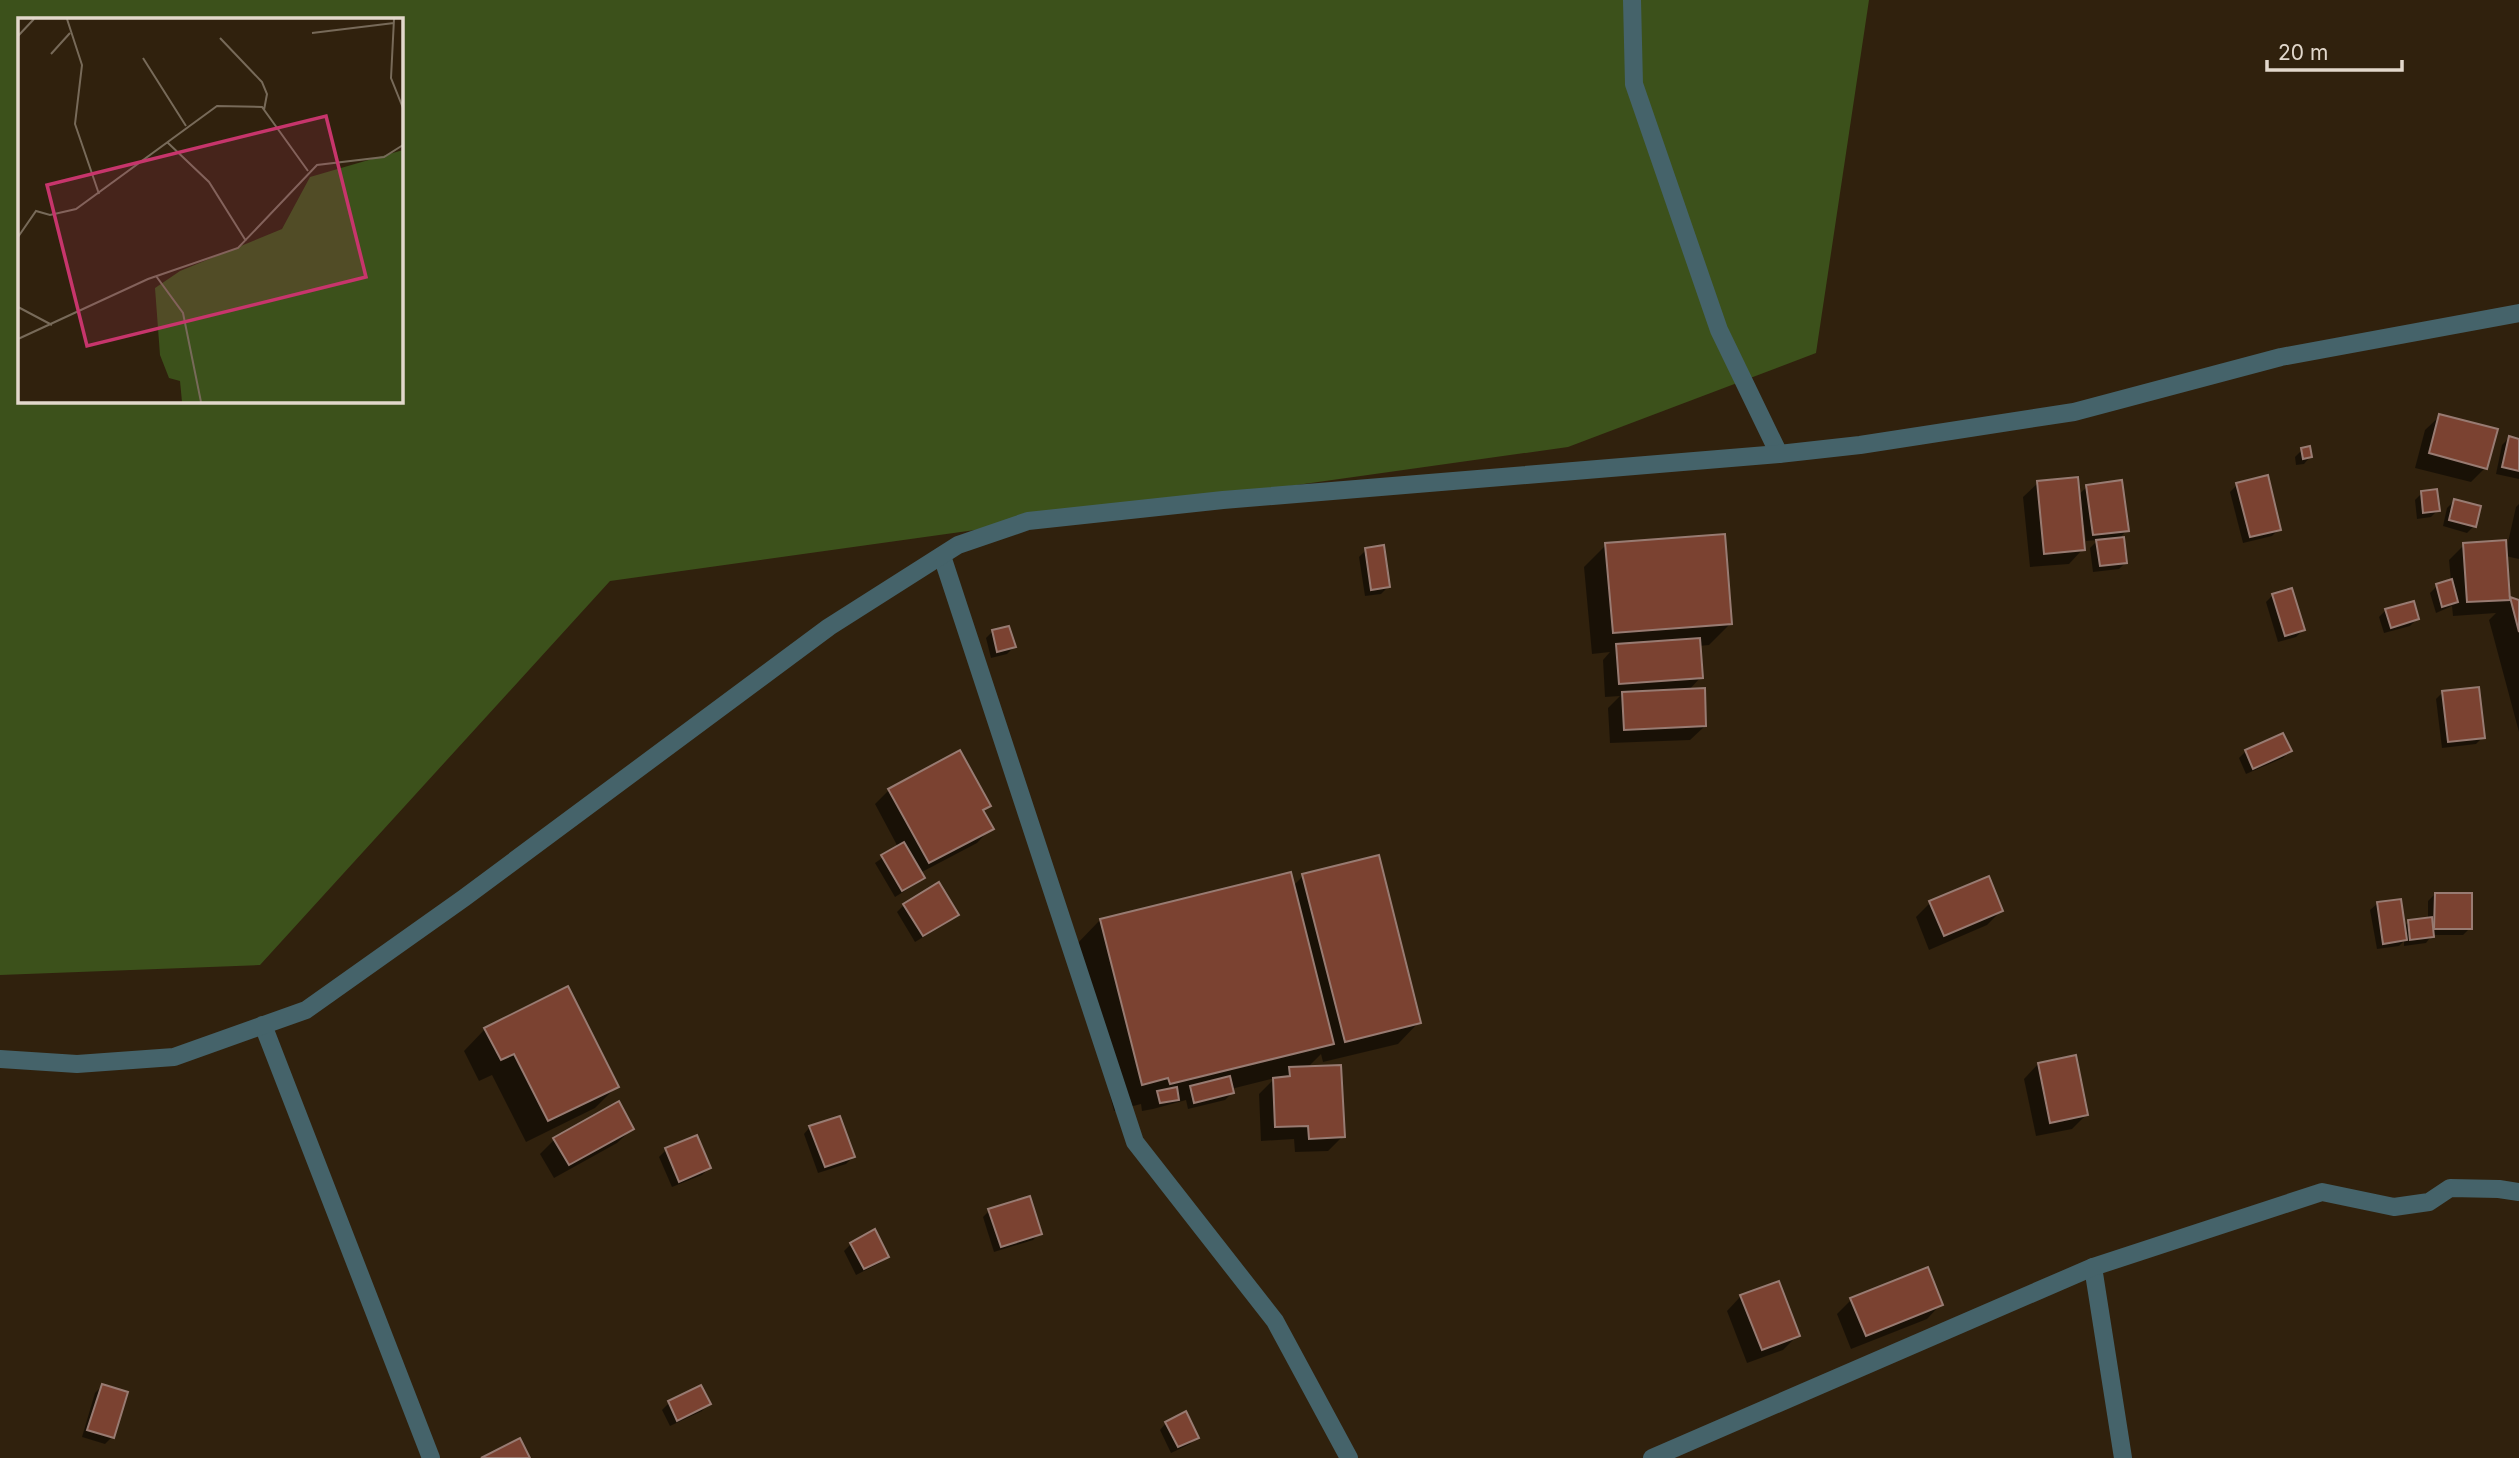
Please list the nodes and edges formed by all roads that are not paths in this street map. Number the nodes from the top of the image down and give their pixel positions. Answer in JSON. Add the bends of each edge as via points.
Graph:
{"nodes":[{"id":1,"x":1632,"y":0,"type":"edge"},
{"id":2,"x":2519,"y":313,"type":"edge"},
{"id":3,"x":1779,"y":454,"type":"junction"},
{"id":4,"x":942,"y":556,"type":"junction"},
{"id":5,"x":263,"y":1025,"type":"junction"},
{"id":6,"x":0,"y":1059,"type":"edge"},
{"id":7,"x":2519,"y":1192,"type":"edge"},
{"id":8,"x":2093,"y":1267,"type":"junction"},
{"id":9,"x":431,"y":1458,"type":"edge"},
{"id":10,"x":1349,"y":1458,"type":"edge"},
{"id":11,"x":1652,"y":1458,"type":"edge"},
{"id":12,"x":2123,"y":1458,"type":"edge"}],
"edges":[{"from":1,"to":3,"type":"street","via":[[1634,85],[1718,330]]},
{"from":2,"to":3,"type":"street","via":[[2281,357],[2074,412]]},
{"from":3,"to":4,"type":"street","via":[[1236,498],[1028,521],[958,545]]},
{"from":4,"to":5,"type":"street","via":[[829,627],[306,1010]]},
{"from":4,"to":10,"type":"street","via":[[1135,1142],[1275,1321]]},
{"from":5,"to":6,"type":"street","via":[[174,1057],[77,1064]]},
{"from":5,"to":9,"type":"street"},
{"from":7,"to":8,"type":"street","via":[[2450,1188],[2429,1202],[2394,1207],[2322,1192]]},
{"from":8,"to":11,"type":"street"},
{"from":8,"to":12,"type":"street"}]}
